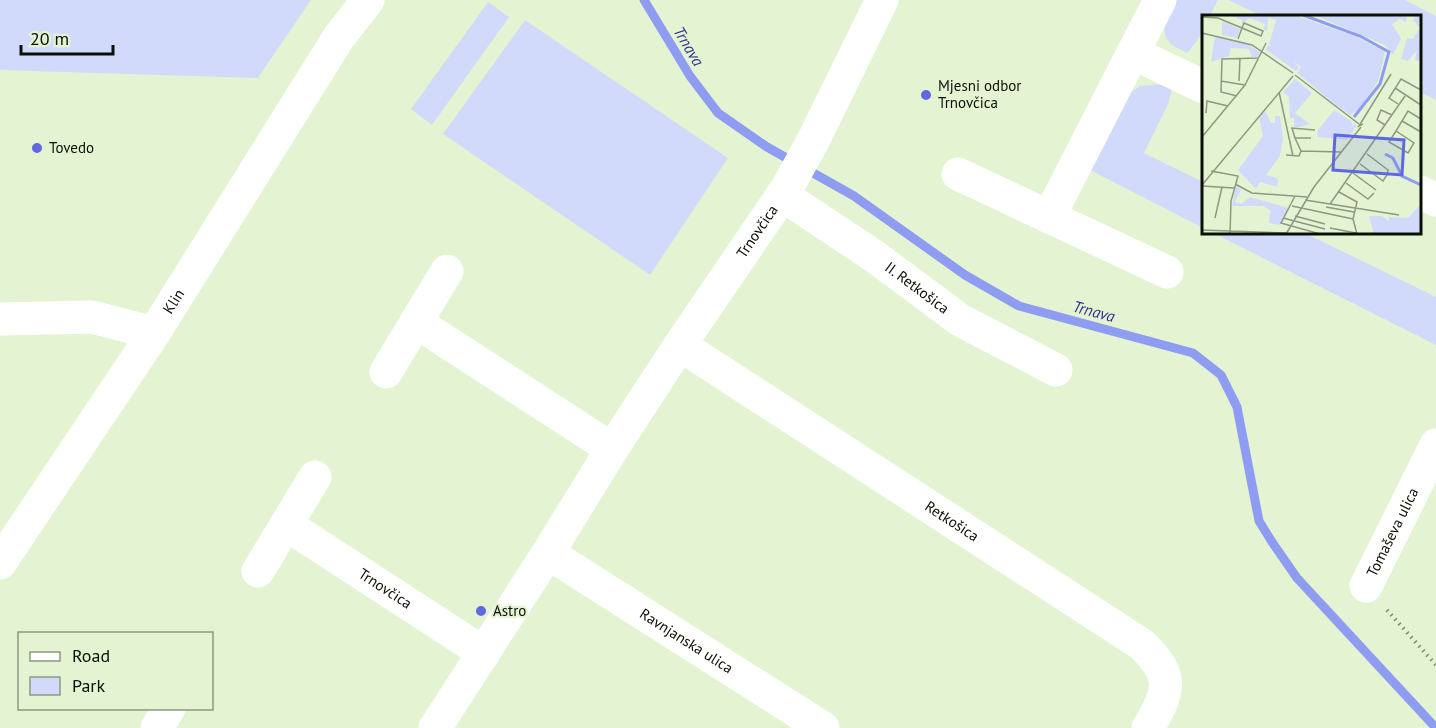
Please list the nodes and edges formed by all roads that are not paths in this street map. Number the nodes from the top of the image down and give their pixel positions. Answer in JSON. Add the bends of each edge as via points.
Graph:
{"nodes":[{"id":1,"x":357,"y":0,"type":"edge"},
{"id":2,"x":368,"y":0,"type":"edge"},
{"id":3,"x":882,"y":0,"type":"edge"},
{"id":4,"x":1160,"y":0,"type":"edge"},
{"id":5,"x":339,"y":37,"type":"junction"},
{"id":6,"x":1133,"y":53,"type":"junction"},
{"id":7,"x":1202,"y":87,"type":"edge"},
{"id":8,"x":958,"y":174,"type":"dead end"},
{"id":9,"x":784,"y":192,"type":"junction"},
{"id":10,"x":1421,"y":193,"type":"edge"},
{"id":11,"x":1436,"y":200,"type":"edge"},
{"id":12,"x":1049,"y":217,"type":"junction"},
{"id":13,"x":447,"y":271,"type":"dead end"},
{"id":14,"x":1167,"y":272,"type":"dead end"},
{"id":15,"x":0,"y":319,"type":"edge"},
{"id":16,"x":416,"y":322,"type":"junction"},
{"id":17,"x":154,"y":333,"type":"junction"},
{"id":18,"x":680,"y":345,"type":"junction"},
{"id":19,"x":1056,"y":370,"type":"dead end"},
{"id":20,"x":386,"y":372,"type":"dead end"},
{"id":21,"x":1436,"y":445,"type":"edge"},
{"id":22,"x":612,"y":449,"type":"junction"},
{"id":23,"x":315,"y":477,"type":"dead end"},
{"id":24,"x":287,"y":525,"type":"junction"},
{"id":25,"x":549,"y":553,"type":"junction"},
{"id":26,"x":0,"y":563,"type":"edge"},
{"id":27,"x":258,"y":571,"type":"dead end"},
{"id":28,"x":1366,"y":586,"type":"road end"},
{"id":29,"x":484,"y":653,"type":"junction"},
{"id":30,"x":168,"y":710,"type":"edge"},
{"id":31,"x":157,"y":728,"type":"edge"},
{"id":32,"x":435,"y":728,"type":"edge"},
{"id":33,"x":823,"y":728,"type":"edge"},
{"id":34,"x":1148,"y":728,"type":"edge"}],
"edges":[{"from":1,"to":5,"type":"street","name":"Klin"},
{"from":2,"to":5,"type":"street","name":"Klin"},
{"from":3,"to":9,"type":"street","name":"Trnovčica"},
{"from":4,"to":6,"type":"street"},
{"from":5,"to":17,"type":"street","name":"Klin"},
{"from":6,"to":7,"type":"street"},
{"from":6,"to":12,"type":"street"},
{"from":8,"to":12,"type":"street"},
{"from":9,"to":18,"type":"street","name":"Trnovčica"},
{"from":9,"to":19,"type":"street","name":"II. Retkošica","via":[[960,320]]},
{"from":10,"to":11,"type":"street"},
{"from":12,"to":14,"type":"street"},
{"from":13,"to":16,"type":"street"},
{"from":15,"to":17,"type":"street","via":[[92,317]]},
{"from":16,"to":20,"type":"street"},
{"from":16,"to":22,"type":"street"},
{"from":17,"to":26,"type":"street","name":"Klin"},
{"from":18,"to":22,"type":"street","name":"Trnovčica"},
{"from":18,"to":34,"type":"street","name":"Retkošica","via":[[1141,644],[1165,673],[1164,702]]},
{"from":21,"to":28,"type":"street","name":"Tomaševa ulica"},
{"from":22,"to":25,"type":"street","name":"Trnovčica"},
{"from":23,"to":24,"type":"street"},
{"from":24,"to":27,"type":"street"},
{"from":24,"to":29,"type":"street","name":"Trnovčica"},
{"from":25,"to":29,"type":"street","name":"Trnovčica"},
{"from":25,"to":33,"type":"street","name":"Ravnjanska ulica"},
{"from":29,"to":32,"type":"street","name":"Trnovčica"},
{"from":30,"to":31,"type":"street"}]}
